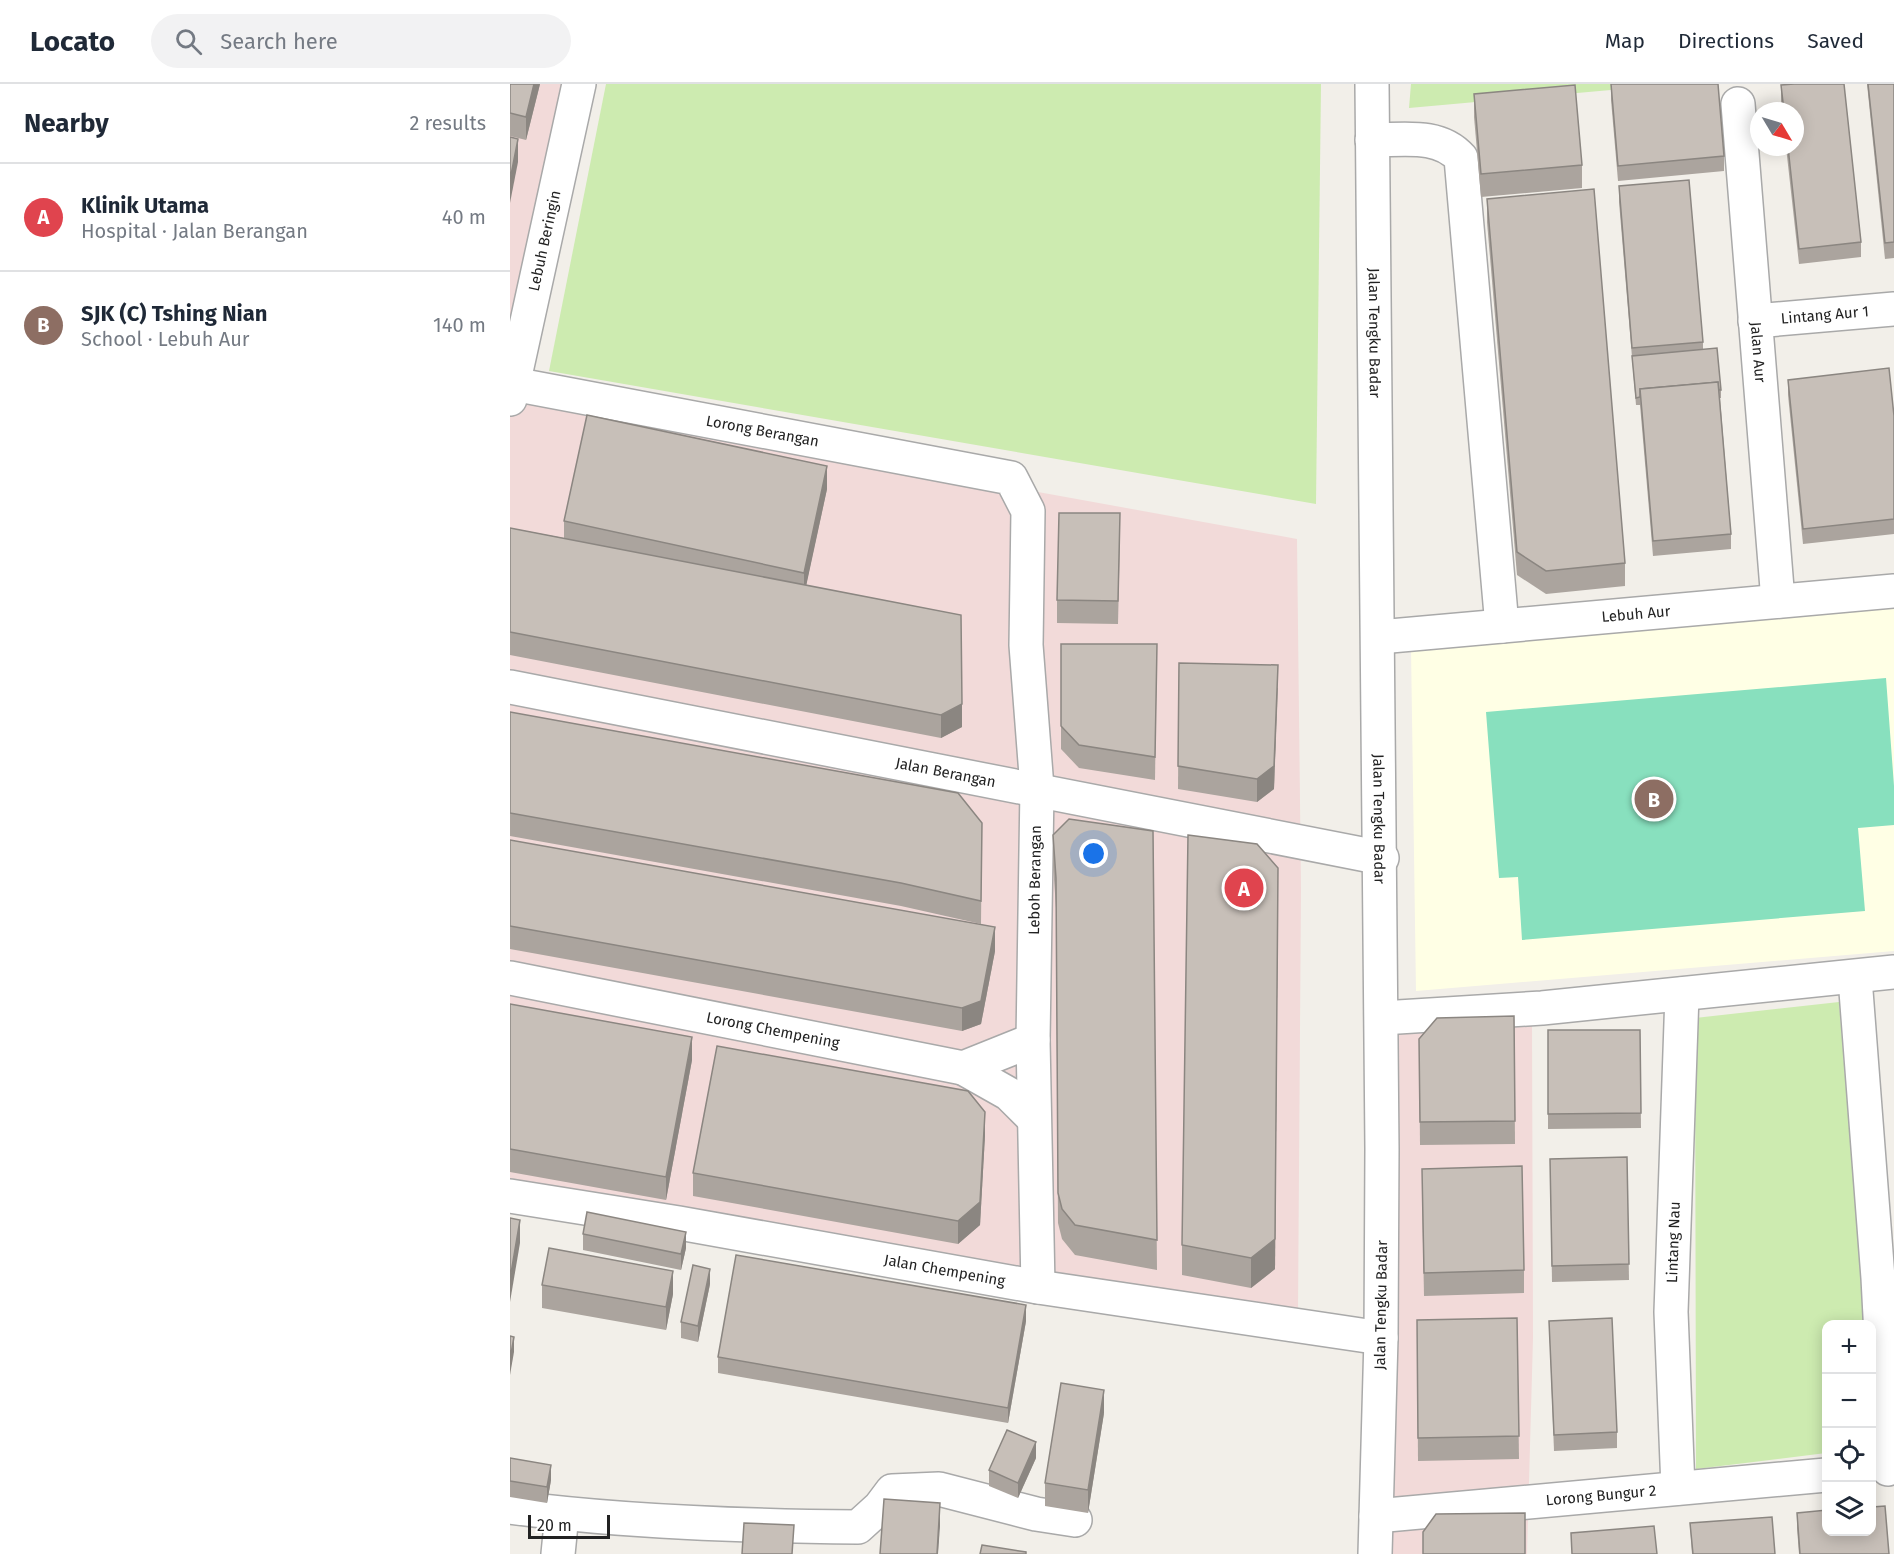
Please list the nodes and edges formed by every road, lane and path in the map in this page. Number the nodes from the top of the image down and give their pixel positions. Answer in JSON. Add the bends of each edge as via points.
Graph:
{"nodes":[{"id":1,"x":579,"y":84,"type":"edge"},
{"id":2,"x":1372,"y":84,"type":"edge"},
{"id":3,"x":1738,"y":104,"type":"dead end"},
{"id":4,"x":1372,"y":140,"type":"junction"},
{"id":5,"x":1894,"y":309,"type":"edge"},
{"id":6,"x":1755,"y":321,"type":"junction"},
{"id":7,"x":511,"y":392,"type":"edge"},
{"id":8,"x":1011,"y":478,"type":"joint"},
{"id":9,"x":1894,"y":591,"type":"edge"},
{"id":10,"x":1778,"y":601,"type":"junction"},
{"id":11,"x":1502,"y":626,"type":"junction"},
{"id":12,"x":1379,"y":637,"type":"junction"},
{"id":13,"x":510,"y":687,"type":"edge"},
{"id":14,"x":1037,"y":788,"type":"junction"},
{"id":15,"x":1382,"y":858,"type":"junction"},
{"id":16,"x":1894,"y":972,"type":"edge"},
{"id":17,"x":510,"y":978,"type":"edge"},
{"id":18,"x":1855,"y":978,"type":"junction"},
{"id":19,"x":1682,"y":994,"type":"junction"},
{"id":20,"x":1382,"y":1018,"type":"junction"},
{"id":21,"x":1033,"y":1040,"type":"junction"},
{"id":22,"x":963,"y":1068,"type":"junction"},
{"id":23,"x":1033,"y":1118,"type":"junction"},
{"id":24,"x":510,"y":1196,"type":"edge"},
{"id":25,"x":1038,"y":1287,"type":"junction"},
{"id":26,"x":1382,"y":1338,"type":"junction"},
{"id":27,"x":1885,"y":1470,"type":"edge"},
{"id":28,"x":1822,"y":1475,"type":"edge"},
{"id":29,"x":1678,"y":1488,"type":"junction"},
{"id":30,"x":510,"y":1507,"type":"edge"},
{"id":31,"x":562,"y":1514,"type":"junction"},
{"id":32,"x":1376,"y":1516,"type":"junction"},
{"id":33,"x":1075,"y":1520,"type":"dead end"},
{"id":34,"x":558,"y":1554,"type":"edge"},
{"id":35,"x":1375,"y":1554,"type":"edge"}],
"edges":[{"from":1,"to":7,"type":"street","name":"Lebuh Beringin"},
{"from":2,"to":4,"type":"street","name":"Jalan Tengku Badar"},
{"from":3,"to":6,"type":"street","name":"Jalan Aur"},
{"from":4,"to":11,"type":"street","via":[[1434,141],[1450,145],[1461,158]]},
{"from":4,"to":12,"type":"street","name":"Jalan Tengku Badar"},
{"from":5,"to":6,"type":"street","name":"Lintang Aur 1"},
{"from":6,"to":10,"type":"street","name":"Jalan Aur"},
{"from":7,"to":8,"type":"street","name":"Lorong Berangan"},
{"from":8,"to":14,"type":"street","name":"Leboh Berangan","via":[[1028,511],[1026,645]]},
{"from":9,"to":10,"type":"street","name":"Lebuh Aur"},
{"from":10,"to":11,"type":"street","name":"Lebuh Aur"},
{"from":11,"to":12,"type":"street","name":"Lebuh Aur"},
{"from":12,"to":15,"type":"street","name":"Jalan Tengku Badar"},
{"from":13,"to":14,"type":"street","name":"Jalan Berangan"},
{"from":14,"to":15,"type":"street","name":"Jalan Berangan"},
{"from":14,"to":21,"type":"street","name":"Leboh Berangan"},
{"from":15,"to":20,"type":"street","name":"Jalan Tengku Badar"},
{"from":16,"to":18,"type":"street"},
{"from":17,"to":22,"type":"street","name":"Lorong Chempening"},
{"from":18,"to":19,"type":"street"},
{"from":18,"to":27,"type":"street","via":[[1878,1278]]},
{"from":19,"to":20,"type":"street"},
{"from":19,"to":29,"type":"street","name":"Lintang Nau","via":[[1671,1312]]},
{"from":20,"to":26,"type":"street","name":"Jalan Tengku Badar"},
{"from":21,"to":22,"type":"street"},
{"from":21,"to":23,"type":"street","name":"Leboh Berangan"},
{"from":22,"to":23,"type":"street","via":[[1009,1094]]},
{"from":23,"to":25,"type":"street","name":"Leboh Berangan"},
{"from":24,"to":25,"type":"street","name":"Jalan Chempening"},
{"from":25,"to":26,"type":"street","name":"Jalan Chempening"},
{"from":26,"to":32,"type":"street","name":"Jalan Tengku Badar"},
{"from":28,"to":29,"type":"street","name":"Lorong Bungur 2"},
{"from":29,"to":32,"type":"street","name":"Lorong Bungur 2"},
{"from":30,"to":31,"type":"street"},
{"from":31,"to":33,"type":"street","via":[[741,1525],[858,1527],[892,1491],[939,1489]]},
{"from":31,"to":34,"type":"street"},
{"from":32,"to":35,"type":"street","name":"Jalan Tengku Badar"}]}
